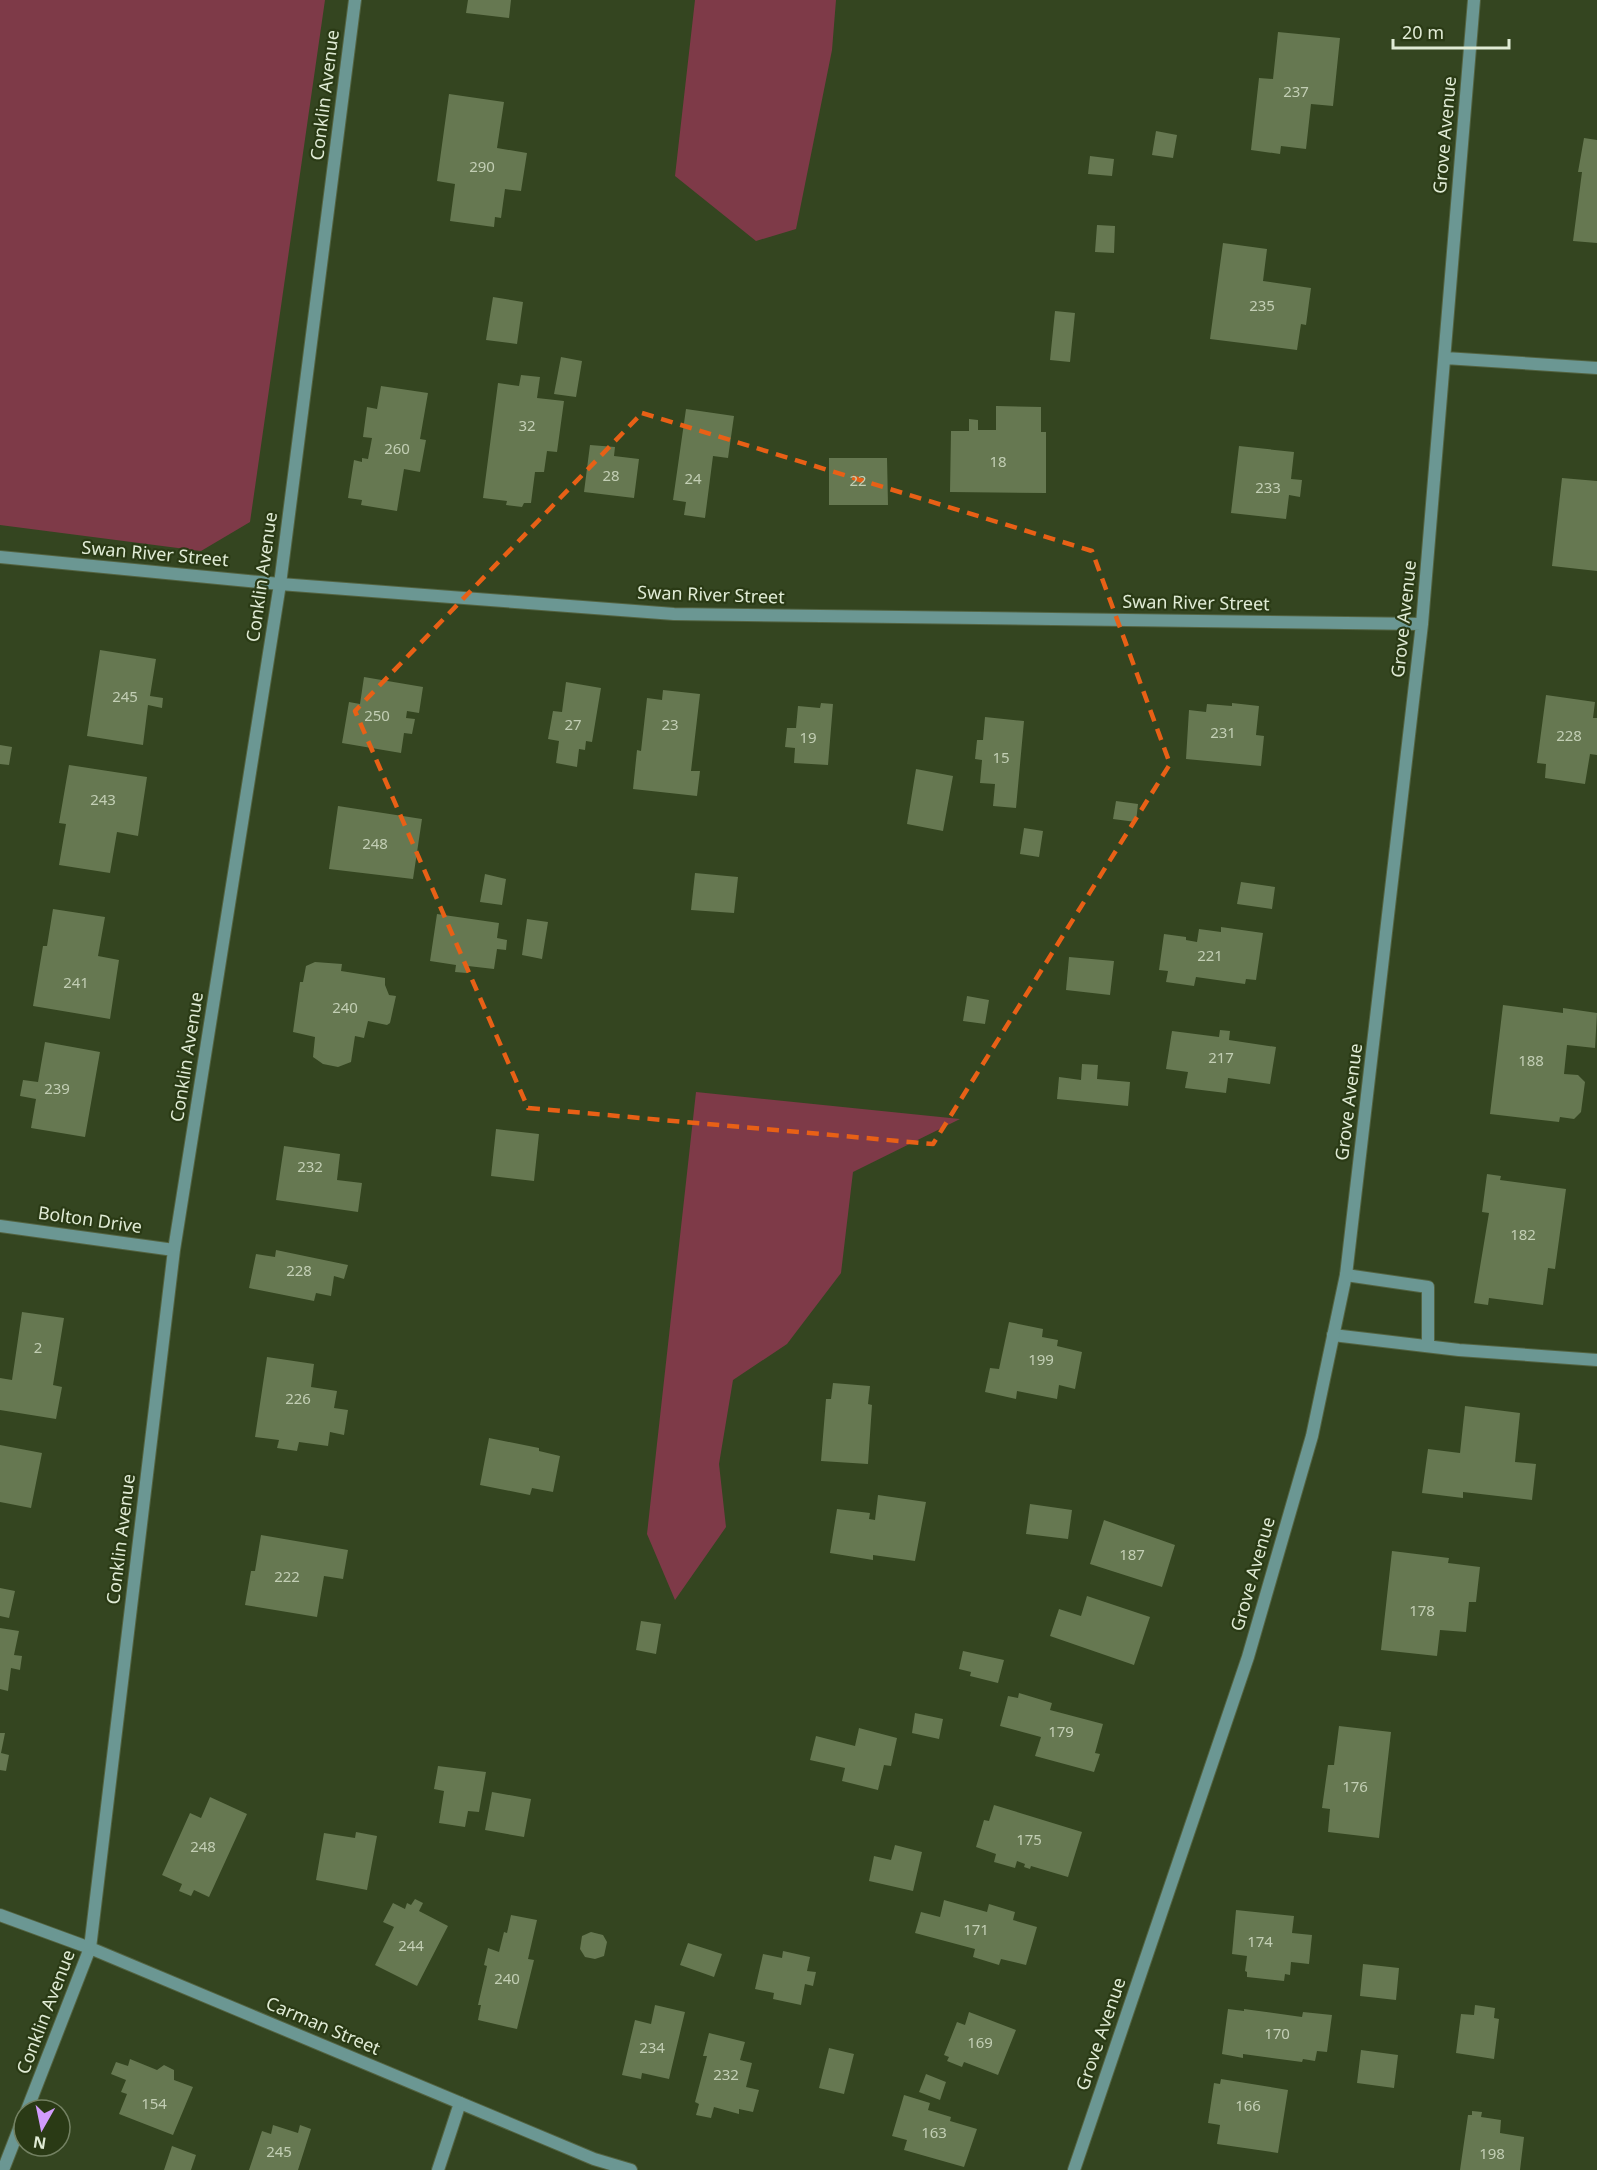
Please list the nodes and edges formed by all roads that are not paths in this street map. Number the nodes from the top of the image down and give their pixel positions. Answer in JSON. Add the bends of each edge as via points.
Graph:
{"nodes":[{"id":1,"x":355,"y":0,"type":"edge"},
{"id":2,"x":1474,"y":0,"type":"edge"},
{"id":3,"x":1445,"y":358,"type":"junction"},
{"id":4,"x":1597,"y":368,"type":"edge"},
{"id":5,"x":0,"y":557,"type":"edge"},
{"id":6,"x":280,"y":584,"type":"junction"},
{"id":7,"x":1422,"y":624,"type":"junction"},
{"id":8,"x":0,"y":1226,"type":"edge"},
{"id":9,"x":174,"y":1250,"type":"junction"},
{"id":10,"x":1346,"y":1275,"type":"junction"},
{"id":11,"x":1333,"y":1335,"type":"junction"},
{"id":12,"x":1428,"y":1346,"type":"junction"},
{"id":13,"x":1597,"y":1360,"type":"edge"},
{"id":14,"x":0,"y":1915,"type":"edge"},
{"id":15,"x":90,"y":1948,"type":"junction"},
{"id":16,"x":32,"y":2098,"type":"edge"},
{"id":17,"x":460,"y":2103,"type":"junction"},
{"id":18,"x":12,"y":2147,"type":"edge"},
{"id":19,"x":3,"y":2170,"type":"edge"},
{"id":20,"x":438,"y":2170,"type":"edge"},
{"id":21,"x":631,"y":2170,"type":"edge"},
{"id":22,"x":1074,"y":2170,"type":"edge"}],
"edges":[{"from":1,"to":6,"type":"street","name":"Conklin Avenue"},
{"from":2,"to":3,"type":"street","name":"Grove Avenue"},
{"from":3,"to":4,"type":"street"},
{"from":3,"to":7,"type":"street","name":"Grove Avenue"},
{"from":5,"to":6,"type":"street","name":"Swan River Street"},
{"from":6,"to":7,"type":"street","name":"Swan River Street","via":[[674,614]]},
{"from":6,"to":9,"type":"street","name":"Conklin Avenue"},
{"from":7,"to":10,"type":"street","name":"Grove Avenue"},
{"from":8,"to":9,"type":"street","name":"Bolton Drive"},
{"from":9,"to":15,"type":"street","name":"Conklin Avenue"},
{"from":10,"to":11,"type":"street","name":"Grove Avenue"},
{"from":10,"to":12,"type":"street","via":[[1428,1287]]},
{"from":11,"to":12,"type":"street"},
{"from":11,"to":22,"type":"street","name":"Grove Avenue","via":[[1312,1436],[1248,1657]]},
{"from":12,"to":13,"type":"street"},
{"from":14,"to":15,"type":"street","name":"Carman Street"},
{"from":15,"to":16,"type":"street","name":"Conklin Avenue"},
{"from":15,"to":17,"type":"street","name":"Carman Street"},
{"from":17,"to":20,"type":"street"},
{"from":17,"to":21,"type":"street","name":"Carman Street","via":[[594,2159]]},
{"from":18,"to":19,"type":"street"}]}
